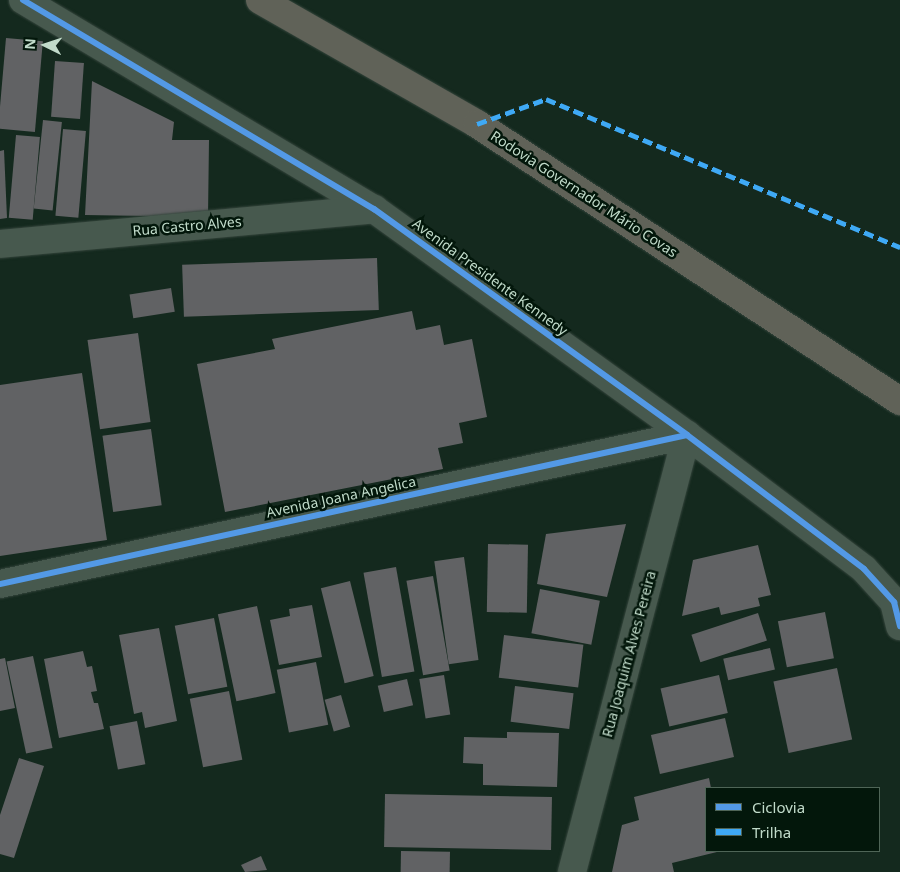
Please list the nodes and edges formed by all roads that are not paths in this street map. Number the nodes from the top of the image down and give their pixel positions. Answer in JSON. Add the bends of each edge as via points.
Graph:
{"nodes":[{"id":1,"x":23,"y":0,"type":"edge"},
{"id":2,"x":260,"y":0,"type":"edge"},
{"id":3,"x":374,"y":209,"type":"junction"},
{"id":4,"x":0,"y":244,"type":"edge"},
{"id":5,"x":900,"y":401,"type":"edge"},
{"id":6,"x":687,"y":435,"type":"junction"},
{"id":7,"x":0,"y":584,"type":"edge"},
{"id":8,"x":900,"y":626,"type":"edge"},
{"id":9,"x":572,"y":872,"type":"edge"}],
"edges":[{"from":1,"to":3,"type":"street","name":"Avenida Presidente Kennedy"},
{"from":2,"to":5,"type":"highway","name":"Rodovia Governador Mário Covas","via":[[477,124]]},
{"from":3,"to":4,"type":"street","name":"Rua Castro Alves"},
{"from":3,"to":6,"type":"street","name":"Avenida Presidente Kennedy"},
{"from":6,"to":7,"type":"street","name":"Avenida Joana Angelica"},
{"from":6,"to":8,"type":"street","name":"Avenida Presidente Kennedy","via":[[864,569],[894,602]]},
{"from":6,"to":9,"type":"street","name":"Rua Joaquim Alves Pereira"}]}
